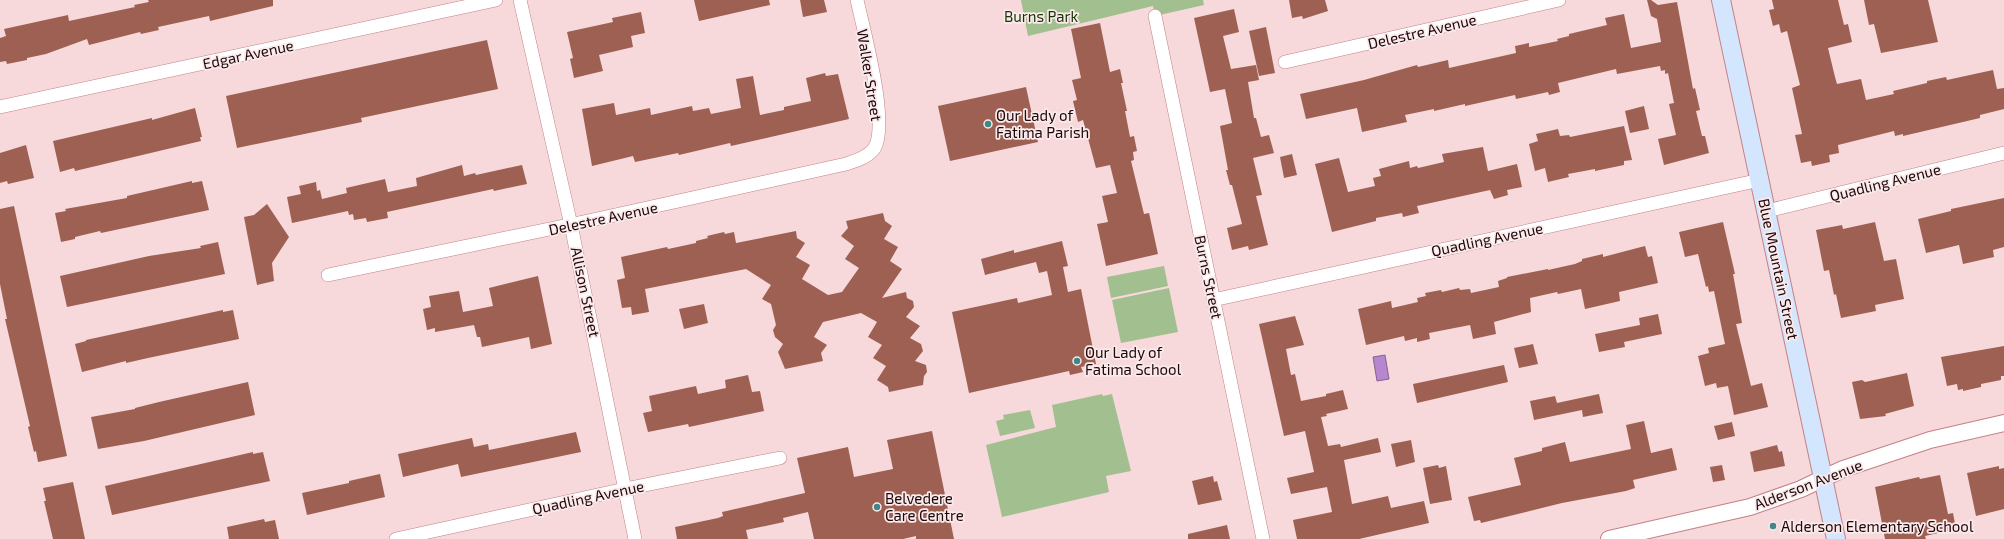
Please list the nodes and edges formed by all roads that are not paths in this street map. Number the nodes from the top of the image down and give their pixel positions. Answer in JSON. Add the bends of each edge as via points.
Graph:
{"nodes":[{"id":1,"x":496,"y":0,"type":"edge"},
{"id":2,"x":520,"y":0,"type":"edge"},
{"id":3,"x":857,"y":0,"type":"edge"},
{"id":4,"x":1559,"y":0,"type":"edge"},
{"id":5,"x":1722,"y":0,"type":"edge"},
{"id":6,"x":1156,"y":16,"type":"dead end"},
{"id":7,"x":1285,"y":62,"type":"dead end"},
{"id":8,"x":0,"y":107,"type":"edge"},
{"id":9,"x":873,"y":150,"type":"joint"},
{"id":10,"x":2004,"y":153,"type":"edge"},
{"id":11,"x":1760,"y":180,"type":"junction"},
{"id":12,"x":1767,"y":211,"type":"junction"},
{"id":13,"x":571,"y":224,"type":"junction"},
{"id":14,"x":328,"y":275,"type":"dead end"},
{"id":15,"x":1213,"y":300,"type":"junction"},
{"id":16,"x":2004,"y":422,"type":"edge"},
{"id":17,"x":780,"y":458,"type":"dead end"},
{"id":18,"x":1824,"y":480,"type":"junction"},
{"id":19,"x":625,"y":489,"type":"junction"},
{"id":20,"x":396,"y":539,"type":"edge"},
{"id":21,"x":636,"y":539,"type":"edge"},
{"id":22,"x":1263,"y":539,"type":"edge"},
{"id":23,"x":1609,"y":539,"type":"edge"},
{"id":24,"x":1836,"y":539,"type":"edge"}],
"edges":[{"from":1,"to":8,"type":"street","name":"Edgar Avenue"},
{"from":2,"to":13,"type":"street","name":"Allison Street"},
{"from":3,"to":9,"type":"street","name":"Walker Street","via":[[879,114],[879,132]]},
{"from":4,"to":7,"type":"street","name":"Delestre Avenue"},
{"from":5,"to":11,"type":"main road","name":"Blue Mountain Street"},
{"from":6,"to":15,"type":"street","name":"Burns Street"},
{"from":9,"to":13,"type":"street","name":"Delestre Avenue","via":[[861,159],[846,164]]},
{"from":10,"to":12,"type":"street","name":"Quadling Avenue"},
{"from":11,"to":12,"type":"main road","name":"Blue Mountain Street"},
{"from":11,"to":15,"type":"street","name":"Quadling Avenue"},
{"from":12,"to":18,"type":"main road","name":"Blue Mountain Street"},
{"from":13,"to":14,"type":"street","name":"Delestre Avenue"},
{"from":13,"to":19,"type":"street","name":"Allison Street"},
{"from":15,"to":22,"type":"street","name":"Burns Street"},
{"from":16,"to":18,"type":"street","name":"Alderson Avenue","via":[[1930,440],[1842,469]]},
{"from":17,"to":19,"type":"street","name":"Quadling Avenue"},
{"from":18,"to":23,"type":"street","name":"Alderson Avenue","via":[[1750,507]]},
{"from":18,"to":24,"type":"main road","name":"Blue Mountain Street"},
{"from":19,"to":20,"type":"street","name":"Quadling Avenue"},
{"from":19,"to":21,"type":"street","name":"Allison Street"}]}
